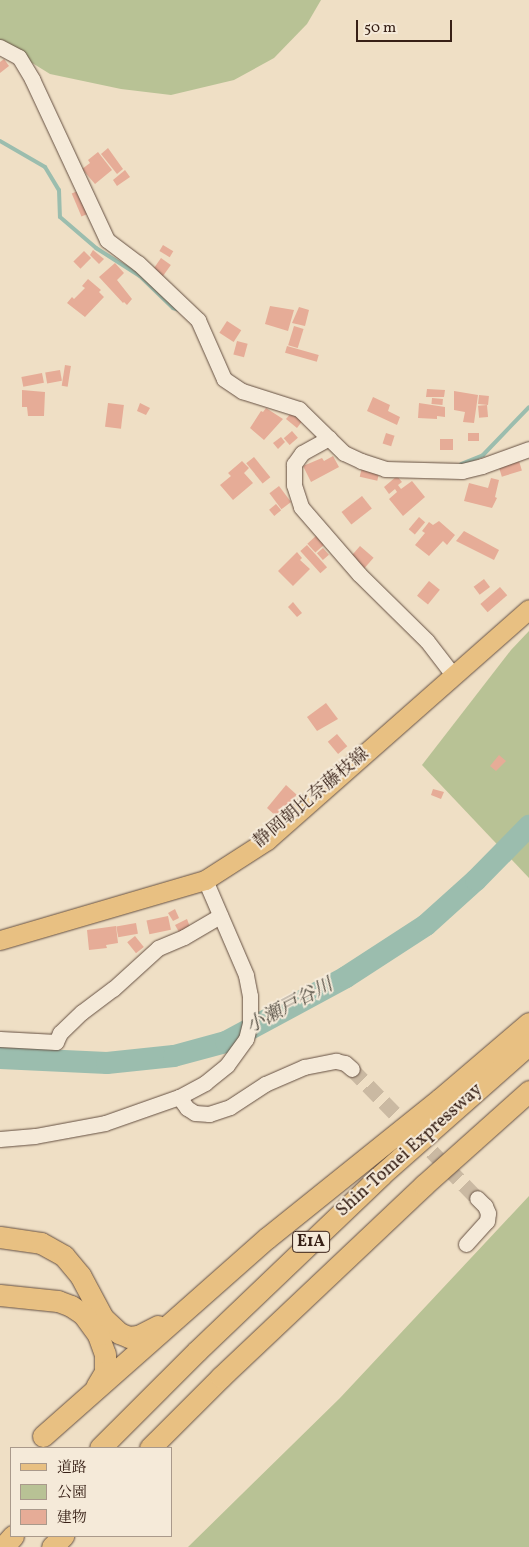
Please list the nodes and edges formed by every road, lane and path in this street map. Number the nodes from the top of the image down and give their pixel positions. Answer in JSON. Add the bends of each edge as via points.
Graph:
{"nodes":[{"id":1,"x":0,"y":47,"type":"edge"},
{"id":2,"x":329,"y":438,"type":"junction"},
{"id":3,"x":529,"y":449,"type":"edge"},
{"id":4,"x":529,"y":609,"type":"edge"},
{"id":5,"x":454,"y":676,"type":"junction"},
{"id":6,"x":204,"y":880,"type":"junction"},
{"id":7,"x":220,"y":916,"type":"junction"},
{"id":8,"x":0,"y":940,"type":"edge"},
{"id":9,"x":529,"y":1023,"type":"edge"},
{"id":10,"x":0,"y":1039,"type":"edge"},
{"id":11,"x":529,"y":1044,"type":"edge"},
{"id":12,"x":352,"y":1069,"type":"tunnel mouth"},
{"id":13,"x":529,"y":1091,"type":"edge"},
{"id":14,"x":179,"y":1097,"type":"junction"},
{"id":15,"x":0,"y":1139,"type":"edge"},
{"id":16,"x":477,"y":1198,"type":"tunnel mouth"},
{"id":17,"x":0,"y":1237,"type":"edge"},
{"id":18,"x":466,"y":1244,"type":"dead end"},
{"id":19,"x":216,"y":1282,"type":"junction"},
{"id":20,"x":0,"y":1295,"type":"edge"},
{"id":21,"x":83,"y":1402,"type":"junction"},
{"id":22,"x":43,"y":1436,"type":"dead end"},
{"id":23,"x":101,"y":1447,"type":"edge"},
{"id":24,"x":151,"y":1447,"type":"edge"},
{"id":25,"x":12,"y":1537,"type":"edge"},
{"id":26,"x":62,"y":1537,"type":"edge"},
{"id":27,"x":2,"y":1547,"type":"edge"},
{"id":28,"x":52,"y":1547,"type":"edge"}],
"edges":[{"from":1,"to":2,"type":"street","via":[[19,57],[32,79],[108,240],[138,263],[198,320],[224,378],[242,391],[299,409]]},
{"from":2,"to":3,"type":"street","via":[[344,452],[385,469],[462,471]]},
{"from":2,"to":5,"type":"street","via":[[302,452],[294,464],[294,486],[301,507],[359,574],[427,641]]},
{"from":4,"to":5,"type":"main road","name":"静岡朝比奈藤枝線"},
{"from":5,"to":6,"type":"main road","name":"静岡朝比奈藤枝線","via":[[267,840]]},
{"from":6,"to":7,"type":"street"},
{"from":6,"to":8,"type":"main road","name":"静岡朝比奈藤枝線"},
{"from":7,"to":10,"type":"street","via":[[158,948],[82,1012],[60,1033],[56,1042]]},
{"from":7,"to":14,"type":"street","via":[[246,974],[250,1023],[246,1039],[227,1064],[205,1083]]},
{"from":9,"to":19,"type":"highway"},
{"from":11,"to":23,"type":"highway","name":"Shin-Tomei Expressway","number":"E1A","via":[[381,1176]]},
{"from":12,"to":14,"type":"street","via":[[336,1061],[304,1067],[265,1084],[230,1107],[209,1114],[195,1113]]},
{"from":13,"to":24,"type":"highway","name":"Shin-Tomei Expressway","number":"E1A","via":[[424,1185]]},
{"from":14,"to":15,"type":"street","via":[[105,1123]]},
{"from":16,"to":18,"type":"street","via":[[485,1206],[487,1221]]},
{"from":17,"to":19,"type":"highway","via":[[41,1242],[64,1256],[80,1275],[103,1318],[111,1327],[129,1337],[154,1329]]},
{"from":19,"to":21,"type":"highway"},
{"from":20,"to":21,"type":"highway","via":[[58,1301],[71,1306],[92,1324],[107,1364],[102,1379]]},
{"from":21,"to":22,"type":"highway"},
{"from":25,"to":27,"type":"highway"},
{"from":26,"to":28,"type":"highway"}]}
